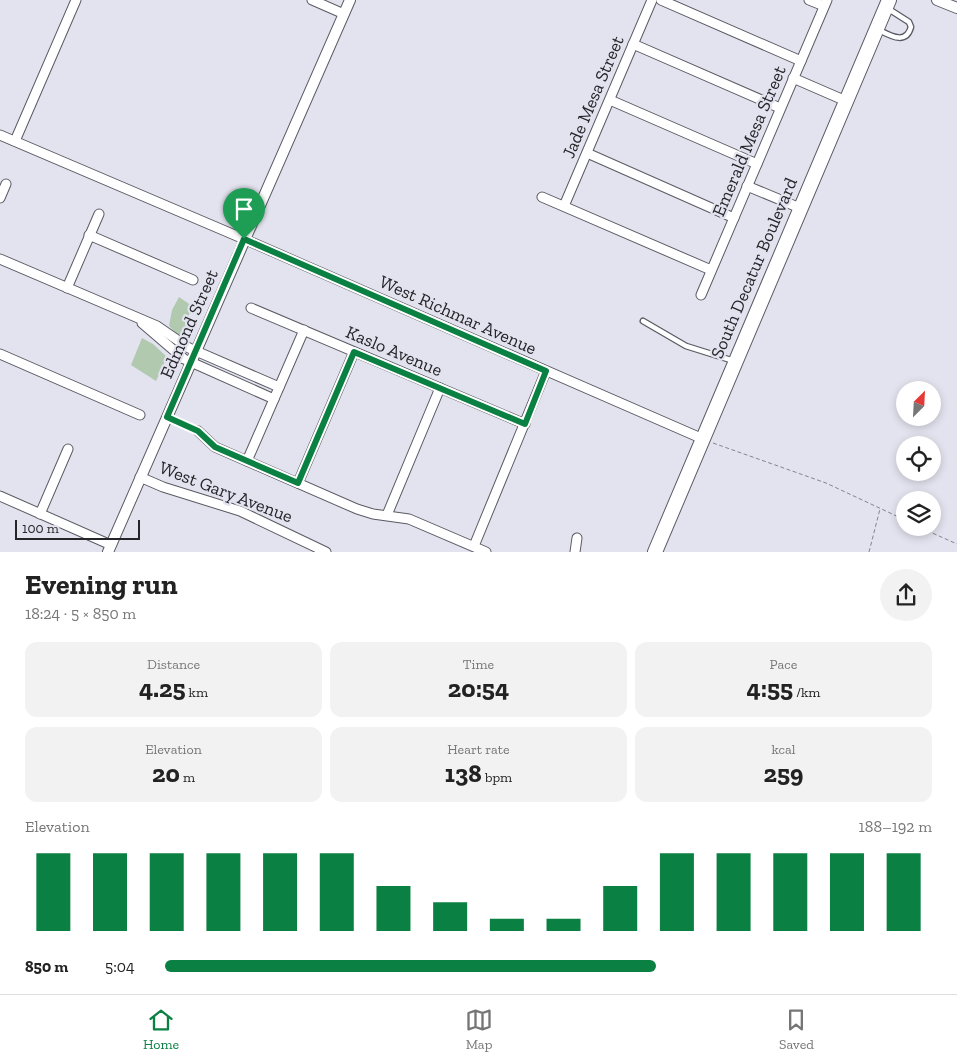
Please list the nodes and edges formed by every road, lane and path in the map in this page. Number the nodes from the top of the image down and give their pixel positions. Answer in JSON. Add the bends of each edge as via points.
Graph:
{"nodes":[{"id":1,"x":76,"y":0,"type":"edge"},
{"id":2,"x":312,"y":0,"type":"edge"},
{"id":3,"x":350,"y":0,"type":"edge"},
{"id":4,"x":652,"y":0,"type":"edge"},
{"id":5,"x":661,"y":0,"type":"edge"},
{"id":6,"x":809,"y":0,"type":"edge"},
{"id":7,"x":937,"y":0,"type":"edge"},
{"id":8,"x":825,"y":3,"type":"edge"},
{"id":9,"x":888,"y":4,"type":"edge"},
{"id":10,"x":957,"y":8,"type":"edge"},
{"id":11,"x":344,"y":14,"type":"junction"},
{"id":12,"x":877,"y":29,"type":"junction"},
{"id":13,"x":634,"y":44,"type":"junction"},
{"id":14,"x":801,"y":61,"type":"junction"},
{"id":15,"x":793,"y":78,"type":"junction"},
{"id":16,"x":610,"y":100,"type":"junction"},
{"id":17,"x":846,"y":100,"type":"junction"},
{"id":18,"x":780,"y":108,"type":"junction"},
{"id":19,"x":0,"y":135,"type":"edge"},
{"id":20,"x":14,"y":141,"type":"junction"},
{"id":21,"x":586,"y":153,"type":"junction"},
{"id":22,"x":757,"y":164,"type":"junction"},
{"id":23,"x":6,"y":184,"type":"dead end"},
{"id":24,"x":747,"y":186,"type":"junction"},
{"id":25,"x":542,"y":197,"type":"dead end"},
{"id":26,"x":0,"y":198,"type":"edge"},
{"id":27,"x":564,"y":206,"type":"junction"},
{"id":28,"x":800,"y":208,"type":"junction"},
{"id":29,"x":99,"y":214,"type":"dead end"},
{"id":30,"x":734,"y":218,"type":"junction"},
{"id":31,"x":89,"y":236,"type":"junction"},
{"id":32,"x":244,"y":239,"type":"junction"},
{"id":33,"x":0,"y":259,"type":"edge"},
{"id":34,"x":711,"y":270,"type":"junction"},
{"id":35,"x":193,"y":280,"type":"dead end"},
{"id":36,"x":67,"y":288,"type":"junction"},
{"id":37,"x":701,"y":295,"type":"dead end"},
{"id":38,"x":251,"y":308,"type":"dead end"},
{"id":39,"x":642,"y":321,"type":"dead end"},
{"id":40,"x":304,"y":330,"type":"junction"},
{"id":41,"x":160,"y":332,"type":"junction"},
{"id":42,"x":195,"y":351,"type":"junction"},
{"id":43,"x":354,"y":352,"type":"junction"},
{"id":44,"x":0,"y":354,"type":"edge"},
{"id":45,"x":190,"y":362,"type":"junction"},
{"id":46,"x":736,"y":362,"type":"junction"},
{"id":47,"x":546,"y":371,"type":"junction"},
{"id":48,"x":254,"y":377,"type":"junction"},
{"id":49,"x":250,"y":388,"type":"junction"},
{"id":50,"x":279,"y":388,"type":"junction"},
{"id":51,"x":440,"y":388,"type":"junction"},
{"id":52,"x":274,"y":399,"type":"junction"},
{"id":53,"x":140,"y":415,"type":"dead end"},
{"id":54,"x":167,"y":417,"type":"junction"},
{"id":55,"x":525,"y":424,"type":"junction"},
{"id":56,"x":198,"y":431,"type":"joint"},
{"id":57,"x":703,"y":439,"type":"junction"},
{"id":58,"x":68,"y":449,"type":"dead end"},
{"id":59,"x":247,"y":461,"type":"junction"},
{"id":60,"x":140,"y":477,"type":"junction"},
{"id":61,"x":298,"y":483,"type":"junction"},
{"id":62,"x":0,"y":496,"type":"edge"},
{"id":63,"x":880,"y":508,"type":"junction"},
{"id":64,"x":40,"y":514,"type":"junction"},
{"id":65,"x":386,"y":515,"type":"junction"},
{"id":66,"x":896,"y":516,"type":"edge"},
{"id":67,"x":939,"y":536,"type":"edge"},
{"id":68,"x":577,"y":538,"type":"dead end"},
{"id":69,"x":957,"y":544,"type":"edge"},
{"id":70,"x":474,"y":546,"type":"junction"},
{"id":71,"x":110,"y":548,"type":"edge"},
{"id":72,"x":326,"y":552,"type":"edge"},
{"id":73,"x":486,"y":552,"type":"edge"},
{"id":74,"x":575,"y":552,"type":"edge"},
{"id":75,"x":655,"y":552,"type":"edge"},
{"id":76,"x":869,"y":552,"type":"edge"}],
"edges":[{"from":1,"to":20,"type":"street"},
{"from":2,"to":11,"type":"street"},
{"from":3,"to":11,"type":"street","name":"Edmond Street"},
{"from":4,"to":13,"type":"street","name":"Jade Mesa Street"},
{"from":5,"to":14,"type":"street"},
{"from":6,"to":8,"type":"street"},
{"from":7,"to":10,"type":"street"},
{"from":8,"to":14,"type":"street","name":"Emerald Mesa Street"},
{"from":9,"to":12,"type":"main road","name":"South Decatur Boulevard"},
{"from":9,"to":12,"type":"lane","via":[[909,22],[910,32],[900,39]]},
{"from":11,"to":32,"type":"street","name":"Edmond Street"},
{"from":12,"to":17,"type":"main road","name":"South Decatur Boulevard"},
{"from":13,"to":16,"type":"street","name":"Jade Mesa Street"},
{"from":13,"to":18,"type":"street"},
{"from":14,"to":15,"type":"street","name":"Emerald Mesa Street"},
{"from":15,"to":17,"type":"street"},
{"from":15,"to":18,"type":"street","name":"Emerald Mesa Street"},
{"from":16,"to":21,"type":"street","name":"Jade Mesa Street"},
{"from":16,"to":22,"type":"street"},
{"from":17,"to":28,"type":"main road","name":"South Decatur Boulevard"},
{"from":18,"to":22,"type":"street","name":"Emerald Mesa Street"},
{"from":19,"to":20,"type":"street","name":"West Richmar Avenue"},
{"from":20,"to":32,"type":"street","name":"West Richmar Avenue"},
{"from":21,"to":27,"type":"street","name":"Jade Mesa Street"},
{"from":21,"to":30,"type":"street"},
{"from":22,"to":24,"type":"street","name":"Emerald Mesa Street"},
{"from":23,"to":26,"type":"street"},
{"from":24,"to":28,"type":"street"},
{"from":24,"to":30,"type":"street","name":"Emerald Mesa Street"},
{"from":25,"to":27,"type":"street"},
{"from":27,"to":34,"type":"street"},
{"from":28,"to":46,"type":"main road","name":"South Decatur Boulevard"},
{"from":29,"to":31,"type":"street"},
{"from":30,"to":34,"type":"street","name":"Emerald Mesa Street"},
{"from":31,"to":35,"type":"street"},
{"from":31,"to":36,"type":"street"},
{"from":32,"to":42,"type":"street","name":"Edmond Street"},
{"from":32,"to":47,"type":"street","name":"West Richmar Avenue"},
{"from":33,"to":36,"type":"street"},
{"from":34,"to":37,"type":"street","name":"Emerald Mesa Street"},
{"from":36,"to":41,"type":"street"},
{"from":38,"to":40,"type":"street","name":"Kaslo Avenue"},
{"from":39,"to":46,"type":"lane","via":[[686,346]]},
{"from":40,"to":43,"type":"street","name":"Kaslo Avenue"},
{"from":40,"to":50,"type":"street"},
{"from":41,"to":42,"type":"street"},
{"from":41,"to":45,"type":"street","via":[[180,356]]},
{"from":42,"to":45,"type":"street","name":"Edmond Street"},
{"from":42,"to":48,"type":"street"},
{"from":43,"to":51,"type":"street","name":"Kaslo Avenue"},
{"from":43,"to":61,"type":"street"},
{"from":44,"to":53,"type":"street"},
{"from":45,"to":49,"type":"street"},
{"from":45,"to":54,"type":"street","name":"Edmond Street"},
{"from":46,"to":57,"type":"main road","name":"South Decatur Boulevard"},
{"from":47,"to":55,"type":"street"},
{"from":47,"to":57,"type":"street","name":"West Richmar Avenue"},
{"from":48,"to":49,"type":"lane"},
{"from":48,"to":50,"type":"street"},
{"from":49,"to":52,"type":"street"},
{"from":50,"to":52,"type":"street"},
{"from":51,"to":55,"type":"street","name":"Kaslo Avenue"},
{"from":51,"to":65,"type":"street"},
{"from":52,"to":59,"type":"street"},
{"from":54,"to":56,"type":"lane"},
{"from":54,"to":60,"type":"street","name":"Edmond Street"},
{"from":55,"to":70,"type":"street"},
{"from":56,"to":59,"type":"street","via":[[215,447]]},
{"from":57,"to":63,"type":"path","via":[[826,483]]},
{"from":57,"to":75,"type":"main road","name":"South Decatur Boulevard"},
{"from":58,"to":64,"type":"street"},
{"from":59,"to":61,"type":"street"},
{"from":60,"to":71,"type":"street","name":"Edmond Street"},
{"from":60,"to":72,"type":"street","name":"West Gary Avenue","via":[[240,511]]},
{"from":61,"to":65,"type":"street","via":[[357,509]]},
{"from":62,"to":64,"type":"street"},
{"from":63,"to":66,"type":"path"},
{"from":63,"to":76,"type":"path"},
{"from":64,"to":71,"type":"street"},
{"from":65,"to":70,"type":"street","via":[[409,519]]},
{"from":67,"to":69,"type":"path"},
{"from":68,"to":74,"type":"street"},
{"from":70,"to":73,"type":"street"}]}
